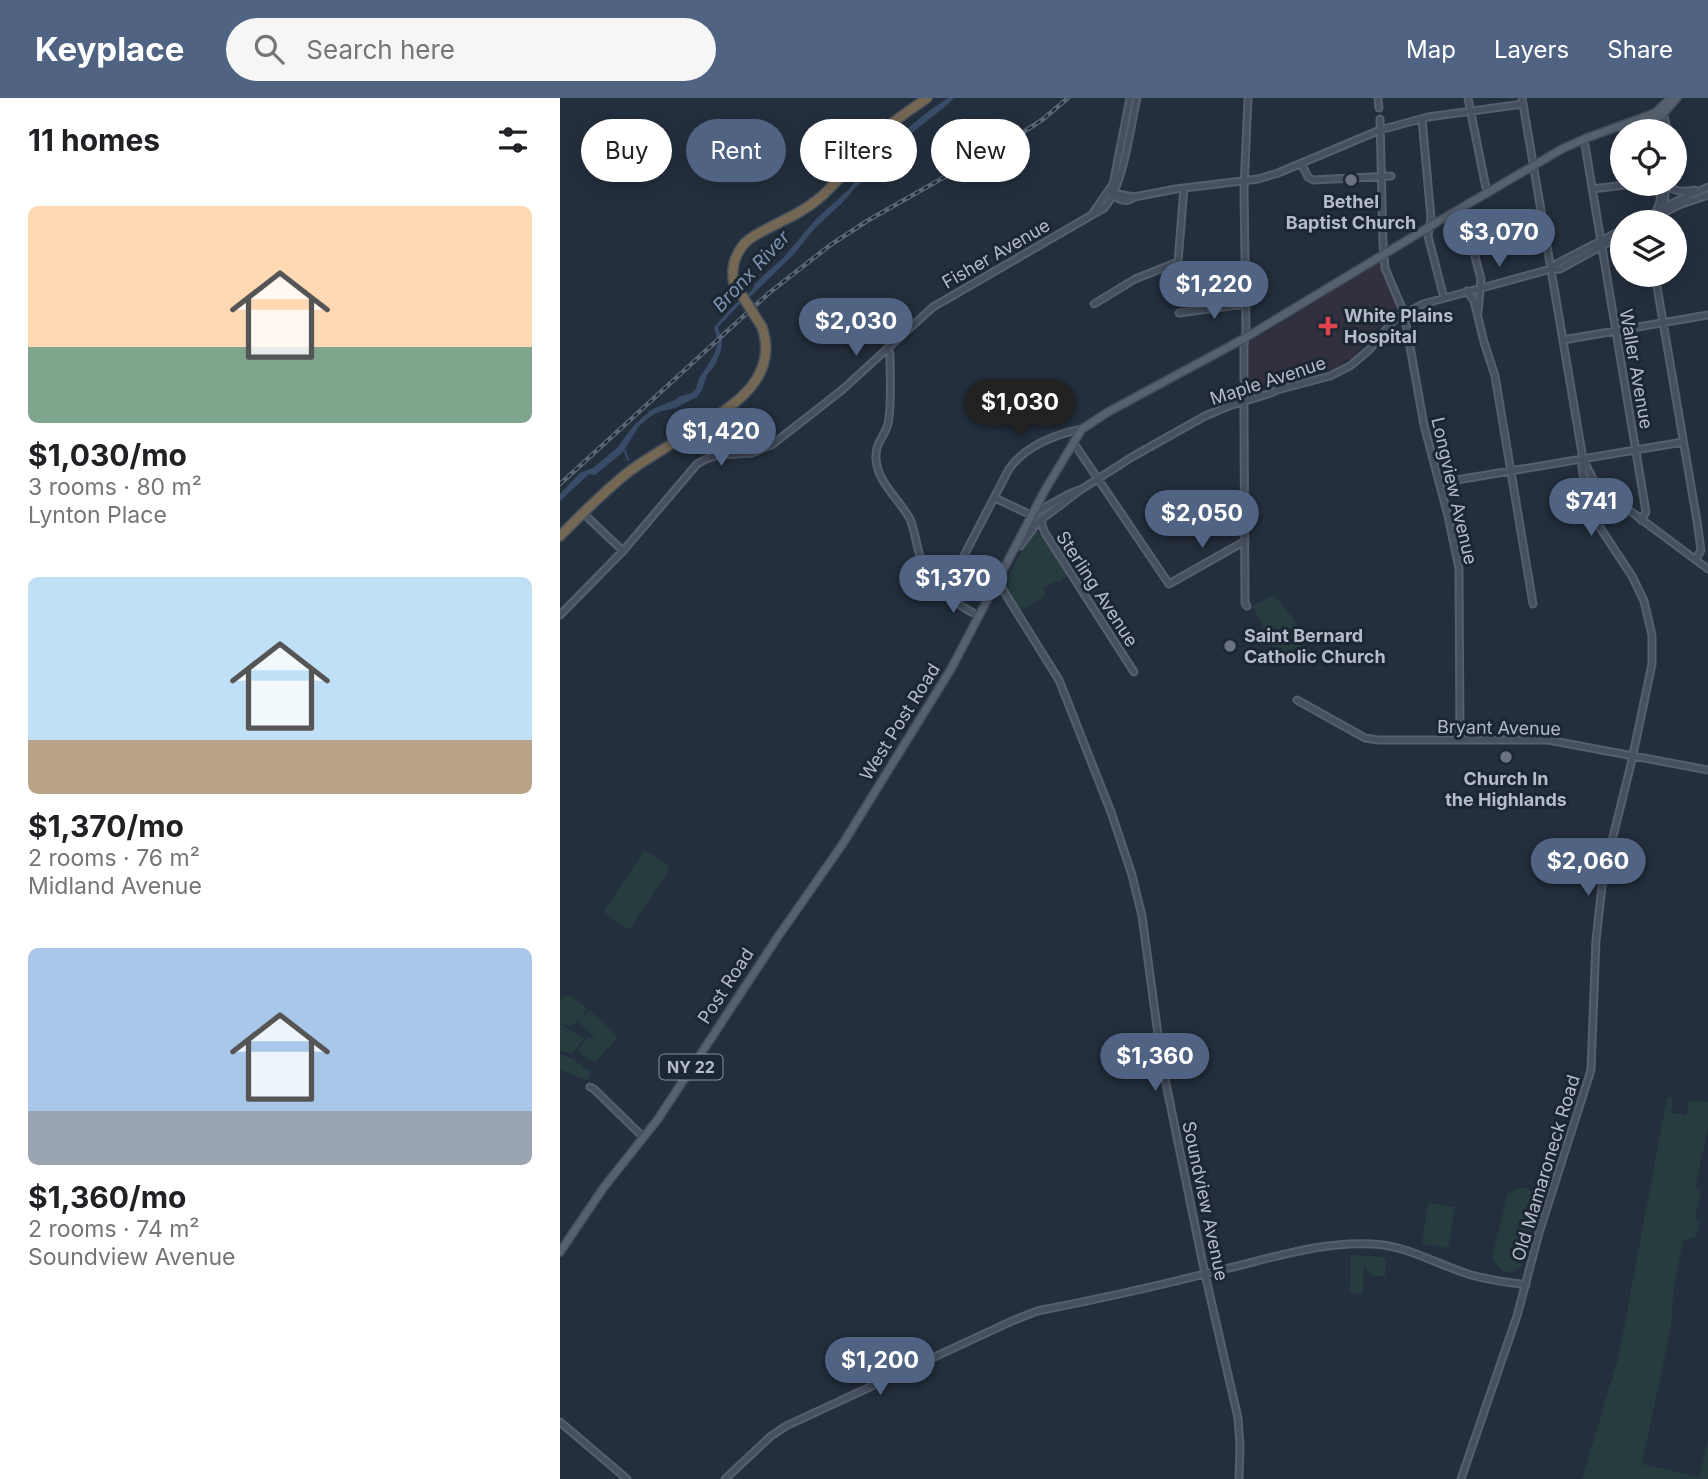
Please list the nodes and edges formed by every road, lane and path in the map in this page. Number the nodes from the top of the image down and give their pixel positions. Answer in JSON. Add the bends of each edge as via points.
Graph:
{"nodes":[{"id":1,"x":927,"y":98,"type":"edge"},
{"id":2,"x":933,"y":98,"type":"edge"},
{"id":3,"x":1130,"y":98,"type":"edge"},
{"id":4,"x":1137,"y":98,"type":"edge"},
{"id":5,"x":1248,"y":98,"type":"edge"},
{"id":6,"x":1378,"y":98,"type":"edge"},
{"id":7,"x":1468,"y":98,"type":"edge"},
{"id":8,"x":1671,"y":98,"type":"edge"},
{"id":9,"x":1677,"y":98,"type":"edge"},
{"id":10,"x":1522,"y":101,"type":"edge"},
{"id":11,"x":1379,"y":108,"type":"dead end"},
{"id":12,"x":1470,"y":112,"type":"junction"},
{"id":13,"x":1663,"y":112,"type":"junction"},
{"id":14,"x":1380,"y":119,"type":"dead end"},
{"id":15,"x":1422,"y":119,"type":"junction"},
{"id":16,"x":1662,"y":119,"type":"edge"},
{"id":17,"x":1664,"y":119,"type":"edge"},
{"id":18,"x":1380,"y":130,"type":"junction"},
{"id":19,"x":1584,"y":139,"type":"junction"},
{"id":20,"x":1301,"y":163,"type":"junction"},
{"id":21,"x":1534,"y":166,"type":"junction"},
{"id":22,"x":1391,"y":176,"type":"dead end"},
{"id":23,"x":1381,"y":177,"type":"junction"},
{"id":24,"x":1245,"y":182,"type":"junction"},
{"id":25,"x":1610,"y":187,"type":"edge"},
{"id":26,"x":1184,"y":188,"type":"junction"},
{"id":27,"x":1706,"y":188,"type":"edge"},
{"id":28,"x":1592,"y":189,"type":"junction"},
{"id":29,"x":1687,"y":191,"type":"edge"},
{"id":30,"x":1487,"y":193,"type":"junction"},
{"id":31,"x":1112,"y":194,"type":"junction"},
{"id":32,"x":1708,"y":195,"type":"edge"},
{"id":33,"x":1462,"y":208,"type":"junction"},
{"id":34,"x":1666,"y":210,"type":"edge"},
{"id":35,"x":1668,"y":210,"type":"edge"},
{"id":36,"x":1430,"y":226,"type":"junction"},
{"id":37,"x":1610,"y":239,"type":"edge"},
{"id":38,"x":1601,"y":244,"type":"junction"},
{"id":39,"x":1383,"y":254,"type":"junction"},
{"id":40,"x":1551,"y":269,"type":"junction"},
{"id":41,"x":735,"y":283,"type":"junction"},
{"id":42,"x":1657,"y":287,"type":"edge"},
{"id":43,"x":1481,"y":288,"type":"junction"},
{"id":44,"x":1467,"y":291,"type":"junction"},
{"id":45,"x":1444,"y":298,"type":"junction"},
{"id":46,"x":1474,"y":301,"type":"junction"},
{"id":47,"x":1094,"y":304,"type":"dead end"},
{"id":48,"x":1245,"y":304,"type":"junction"},
{"id":49,"x":1478,"y":312,"type":"junction"},
{"id":50,"x":1180,"y":313,"type":"dead end"},
{"id":51,"x":1404,"y":313,"type":"junction"},
{"id":52,"x":1708,"y":315,"type":"edge"},
{"id":53,"x":1664,"y":323,"type":"junction"},
{"id":54,"x":760,"y":328,"type":"junction"},
{"id":55,"x":1615,"y":331,"type":"junction"},
{"id":56,"x":1245,"y":338,"type":"junction"},
{"id":57,"x":1563,"y":340,"type":"junction"},
{"id":58,"x":887,"y":348,"type":"junction"},
{"id":59,"x":1244,"y":400,"type":"junction"},
{"id":60,"x":705,"y":423,"type":"junction"},
{"id":61,"x":1083,"y":429,"type":"junction"},
{"id":62,"x":1073,"y":442,"type":"junction"},
{"id":63,"x":1684,"y":442,"type":"junction"},
{"id":64,"x":1635,"y":450,"type":"junction"},
{"id":65,"x":716,"y":455,"type":"junction"},
{"id":66,"x":1583,"y":459,"type":"junction"},
{"id":67,"x":1510,"y":471,"type":"junction"},
{"id":68,"x":1591,"y":476,"type":"junction"},
{"id":69,"x":1098,"y":478,"type":"junction"},
{"id":70,"x":1439,"y":483,"type":"junction"},
{"id":71,"x":1082,"y":489,"type":"junction"},
{"id":72,"x":995,"y":498,"type":"junction"},
{"id":73,"x":1590,"y":498,"type":"junction"},
{"id":74,"x":582,"y":511,"type":"junction"},
{"id":75,"x":1037,"y":515,"type":"junction"},
{"id":76,"x":1641,"y":520,"type":"junction"},
{"id":77,"x":1032,"y":530,"type":"junction"},
{"id":78,"x":560,"y":531,"type":"edge"},
{"id":79,"x":1045,"y":533,"type":"junction"},
{"id":80,"x":560,"y":536,"type":"edge"},
{"id":81,"x":1245,"y":541,"type":"junction"},
{"id":82,"x":1020,"y":546,"type":"junction"},
{"id":83,"x":623,"y":551,"type":"junction"},
{"id":84,"x":1696,"y":560,"type":"junction"},
{"id":85,"x":1708,"y":569,"type":"edge"},
{"id":86,"x":998,"y":583,"type":"junction"},
{"id":87,"x":943,"y":590,"type":"junction"},
{"id":88,"x":1533,"y":604,"type":"dead end"},
{"id":89,"x":1247,"y":606,"type":"dead end"},
{"id":90,"x":560,"y":615,"type":"edge"},
{"id":91,"x":979,"y":616,"type":"junction"},
{"id":92,"x":1135,"y":672,"type":"dead end"},
{"id":93,"x":1297,"y":700,"type":"dead end"},
{"id":94,"x":1460,"y":740,"type":"junction"},
{"id":95,"x":1633,"y":755,"type":"junction"},
{"id":96,"x":1708,"y":769,"type":"edge"},
{"id":97,"x":822,"y":874,"type":"joint"},
{"id":98,"x":590,"y":1087,"type":"dead end"},
{"id":99,"x":643,"y":1138,"type":"junction"},
{"id":100,"x":560,"y":1252,"type":"edge"},
{"id":101,"x":1205,"y":1274,"type":"junction"},
{"id":102,"x":1526,"y":1285,"type":"junction"},
{"id":103,"x":560,"y":1422,"type":"edge"},
{"id":104,"x":627,"y":1479,"type":"edge"},
{"id":105,"x":725,"y":1479,"type":"edge"},
{"id":106,"x":1239,"y":1479,"type":"edge"},
{"id":107,"x":1461,"y":1479,"type":"edge"}],
"edges":[{"from":1,"to":41,"type":"highway","via":[[878,135],[820,198],[744,244],[734,263]]},
{"from":2,"to":41,"type":"highway","via":[[883,136],[820,202],[749,245],[738,262]]},
{"from":3,"to":31,"type":"street"},
{"from":4,"to":31,"type":"street"},
{"from":5,"to":24,"type":"street"},
{"from":6,"to":11,"type":"street"},
{"from":7,"to":12,"type":"street"},
{"from":8,"to":13,"type":"main road","number":"NY 22"},
{"from":9,"to":13,"type":"main road","number":"NY 22"},
{"from":10,"to":12,"type":"street"},
{"from":10,"to":21,"type":"street"},
{"from":12,"to":15,"type":"street"},
{"from":12,"to":30,"type":"street"},
{"from":13,"to":16,"type":"street"},
{"from":13,"to":17,"type":"street"},
{"from":13,"to":19,"type":"main road","number":"NY 22"},
{"from":14,"to":18,"type":"street","name":"Longview Avenue"},
{"from":15,"to":18,"type":"street"},
{"from":15,"to":36,"type":"street"},
{"from":18,"to":20,"type":"street"},
{"from":18,"to":23,"type":"street","name":"Longview Avenue"},
{"from":19,"to":21,"type":"main road","number":"NY 22"},
{"from":19,"to":28,"type":"street","name":"Waller Avenue"},
{"from":20,"to":23,"type":"street","via":[[1313,180]]},
{"from":20,"to":24,"type":"street"},
{"from":21,"to":30,"type":"main road","number":"NY 22"},
{"from":21,"to":40,"type":"street"},
{"from":22,"to":23,"type":"street"},
{"from":23,"to":39,"type":"street","name":"Longview Avenue"},
{"from":24,"to":26,"type":"street"},
{"from":24,"to":48,"type":"street"},
{"from":25,"to":28,"type":"street"},
{"from":26,"to":31,"type":"street","via":[[1122,201]]},
{"from":26,"to":47,"type":"street","via":[[1178,262],[1135,279]]},
{"from":27,"to":29,"type":"street"},
{"from":27,"to":34,"type":"street"},
{"from":28,"to":38,"type":"street","name":"Waller Avenue"},
{"from":30,"to":33,"type":"main road","number":"NY 22"},
{"from":31,"to":58,"type":"street","name":"Fisher Avenue","via":[[1093,213],[933,307]]},
{"from":32,"to":35,"type":"street"},
{"from":33,"to":36,"type":"main road","number":"NY 22"},
{"from":33,"to":43,"type":"street"},
{"from":36,"to":39,"type":"main road","number":"NY 22"},
{"from":36,"to":45,"type":"street"},
{"from":37,"to":38,"type":"street","name":"Maple Avenue"},
{"from":38,"to":40,"type":"street","name":"Maple Avenue"},
{"from":38,"to":55,"type":"street","name":"Waller Avenue"},
{"from":39,"to":51,"type":"street","name":"Longview Avenue"},
{"from":39,"to":56,"type":"main road","number":"NY 22"},
{"from":40,"to":43,"type":"street","name":"Maple Avenue"},
{"from":40,"to":57,"type":"street"},
{"from":41,"to":54,"type":"highway","bridge":true},
{"from":42,"to":53,"type":"street"},
{"from":43,"to":44,"type":"street","name":"Maple Avenue"},
{"from":43,"to":46,"type":"street"},
{"from":43,"to":49,"type":"street"},
{"from":44,"to":45,"type":"street","name":"Maple Avenue"},
{"from":44,"to":46,"type":"street"},
{"from":45,"to":51,"type":"street","name":"Maple Avenue"},
{"from":46,"to":49,"type":"street"},
{"from":48,"to":50,"type":"street"},
{"from":48,"to":56,"type":"street"},
{"from":49,"to":67,"type":"street","via":[[1495,376]]},
{"from":51,"to":59,"type":"street","name":"Maple Avenue","via":[[1345,369]]},
{"from":51,"to":70,"type":"street","name":"Longview Avenue"},
{"from":52,"to":53,"type":"street"},
{"from":53,"to":55,"type":"street"},
{"from":53,"to":63,"type":"street"},
{"from":54,"to":60,"type":"highway","via":[[766,352],[755,381],[737,402]]},
{"from":54,"to":74,"type":"highway","via":[[760,359],[741,393],[626,469]]},
{"from":55,"to":57,"type":"street"},
{"from":55,"to":64,"type":"street","name":"Waller Avenue"},
{"from":56,"to":59,"type":"street"},
{"from":56,"to":61,"type":"main road","name":"West Post Road","number":"NY 22"},
{"from":57,"to":66,"type":"street"},
{"from":58,"to":65,"type":"street","name":"Fisher Avenue","via":[[773,444],[752,453]]},
{"from":58,"to":87,"type":"street","via":[[889,416],[877,445],[877,464],[910,520],[927,569]]},
{"from":59,"to":69,"type":"street","name":"Maple Avenue","via":[[1205,416]]},
{"from":59,"to":81,"type":"street"},
{"from":60,"to":65,"type":"street"},
{"from":60,"to":74,"type":"highway","via":[[626,474]]},
{"from":61,"to":62,"type":"main road","name":"West Post Road","number":"NY 22"},
{"from":61,"to":72,"type":"street","via":[[1024,453],[1009,469]]},
{"from":62,"to":69,"type":"street"},
{"from":62,"to":75,"type":"main road","name":"West Post Road","number":"NY 22","via":[[1045,490]]},
{"from":63,"to":64,"type":"street"},
{"from":63,"to":84,"type":"street","via":[[1700,549]]},
{"from":64,"to":66,"type":"street"},
{"from":64,"to":76,"type":"street","name":"Waller Avenue","via":[[1646,512]]},
{"from":65,"to":83,"type":"street","via":[[695,466]]},
{"from":66,"to":67,"type":"street"},
{"from":66,"to":68,"type":"street"},
{"from":66,"to":73,"type":"street","name":"Old Mamaroneck Road"},
{"from":67,"to":70,"type":"street"},
{"from":67,"to":88,"type":"street"},
{"from":68,"to":73,"type":"street","name":"Old Mamaroneck Road"},
{"from":68,"to":76,"type":"street"},
{"from":69,"to":71,"type":"street","name":"Maple Avenue"},
{"from":69,"to":81,"type":"street","via":[[1169,584]]},
{"from":70,"to":94,"type":"street","name":"Longview Avenue","via":[[1460,568]]},
{"from":71,"to":75,"type":"street","name":"Maple Avenue"},
{"from":71,"to":75,"type":"street","name":"Maple Avenue"},
{"from":72,"to":75,"type":"street"},
{"from":72,"to":87,"type":"street"},
{"from":73,"to":95,"type":"street","name":"Old Mamaroneck Road","via":[[1597,523],[1638,588],[1651,628],[1652,664]]},
{"from":74,"to":78,"type":"highway"},
{"from":74,"to":80,"type":"highway"},
{"from":74,"to":83,"type":"street"},
{"from":75,"to":77,"type":"street","name":"Maple Avenue"},
{"from":75,"to":79,"type":"street","name":"Sterling Avenue"},
{"from":75,"to":82,"type":"main road","name":"West Post Road","number":"NY 22"},
{"from":75,"to":86,"type":"main road","name":"West Post Road","number":"NY 22"},
{"from":76,"to":84,"type":"street"},
{"from":77,"to":79,"type":"street"},
{"from":77,"to":82,"type":"street","name":"Maple Avenue"},
{"from":79,"to":92,"type":"street","name":"Sterling Avenue"},
{"from":81,"to":89,"type":"street"},
{"from":82,"to":86,"type":"main road","name":"West Post Road","number":"NY 22"},
{"from":83,"to":90,"type":"street"},
{"from":84,"to":85,"type":"street"},
{"from":86,"to":91,"type":"main road","name":"West Post Road","number":"NY 22"},
{"from":86,"to":101,"type":"street","name":"Soundview Avenue","via":[[1059,680],[1132,875],[1162,1064]]},
{"from":87,"to":91,"type":"street"},
{"from":91,"to":97,"type":"main road","name":"West Post Road","number":"NY 22","via":[[939,690]]},
{"from":93,"to":94,"type":"street","name":"Bryant Avenue","via":[[1365,738]]},
{"from":94,"to":95,"type":"street","name":"Bryant Avenue","via":[[1548,740]]},
{"from":95,"to":96,"type":"street","name":"Bryant Avenue"},
{"from":95,"to":102,"type":"street","name":"Old Mamaroneck Road","via":[[1603,877],[1591,1070]]},
{"from":97,"to":99,"type":"main road","name":"Post Road","number":"NY 22"},
{"from":98,"to":99,"type":"street"},
{"from":99,"to":100,"type":"main road","name":"Post Road","number":"NY 22"},
{"from":101,"to":102,"type":"street","via":[[1331,1245],[1370,1243],[1402,1248],[1472,1276]]},
{"from":101,"to":105,"type":"street","via":[[1037,1311],[1012,1321],[786,1426]]},
{"from":101,"to":106,"type":"street","name":"Soundview Avenue","via":[[1238,1418]]},
{"from":102,"to":107,"type":"street","name":"Old Mamaroneck Road"},
{"from":103,"to":104,"type":"street"}]}
